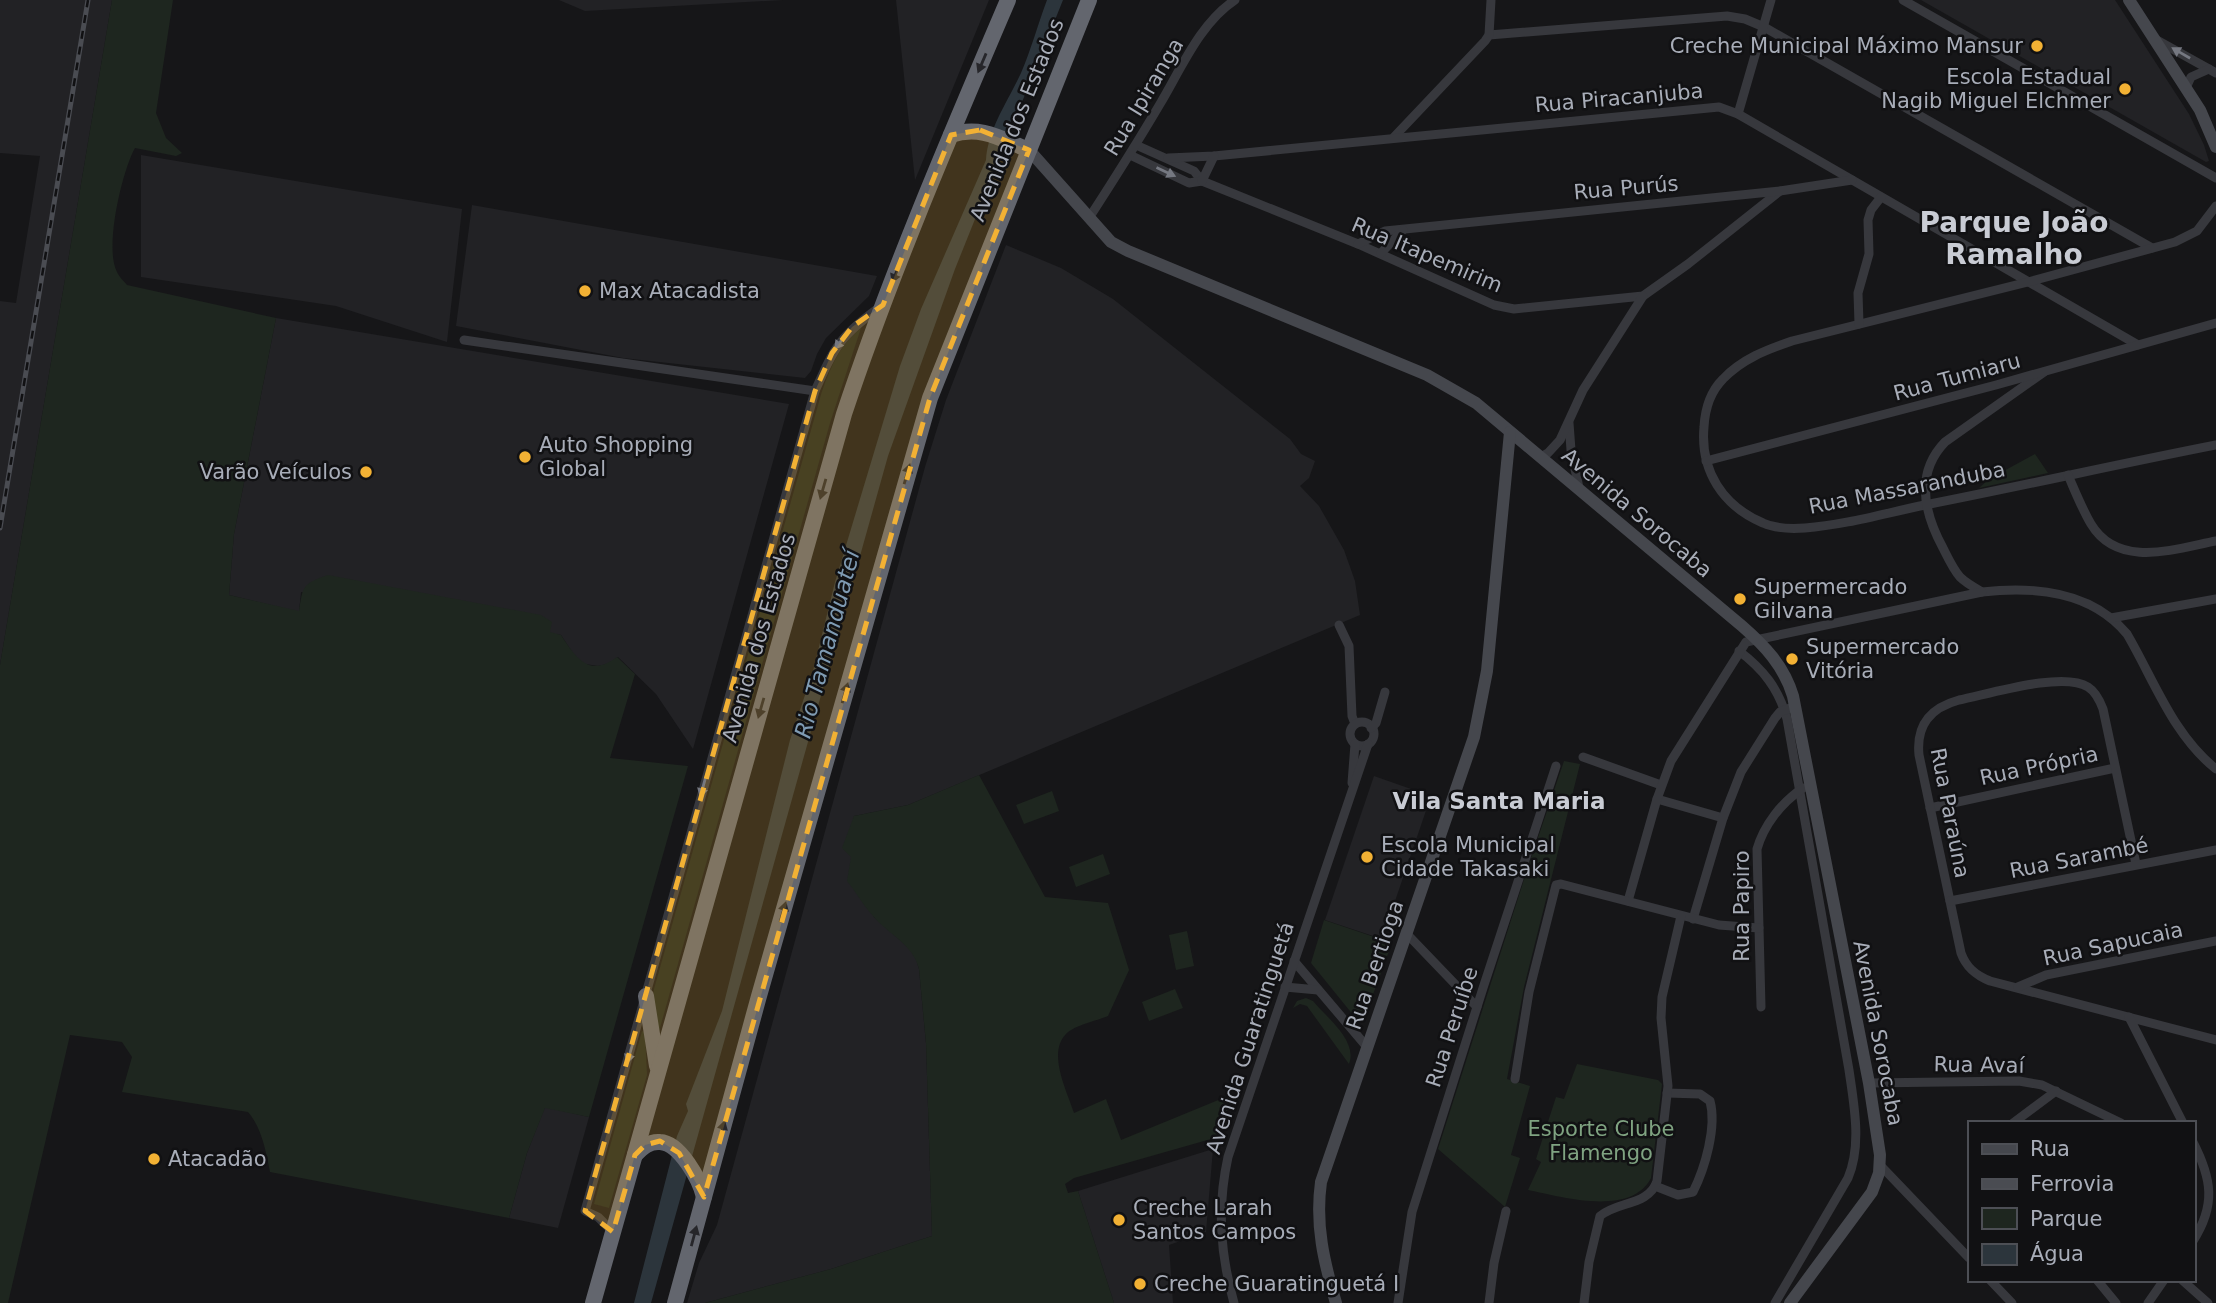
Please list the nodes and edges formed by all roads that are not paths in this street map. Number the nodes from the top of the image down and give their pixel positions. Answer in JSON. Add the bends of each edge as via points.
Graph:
{"nodes":[{"id":1,"x":1008,"y":0,"type":"edge"},
{"id":2,"x":1089,"y":0,"type":"edge"},
{"id":3,"x":1235,"y":0,"type":"edge"},
{"id":4,"x":1490,"y":0,"type":"edge"},
{"id":5,"x":1771,"y":0,"type":"edge"},
{"id":6,"x":1903,"y":0,"type":"edge"},
{"id":7,"x":2129,"y":0,"type":"edge"},
{"id":8,"x":1764,"y":27,"type":"junction"},
{"id":9,"x":1489,"y":35,"type":"junction"},
{"id":10,"x":2154,"y":38,"type":"junction"},
{"id":11,"x":2212,"y":71,"type":"edge"},
{"id":12,"x":2186,"y":88,"type":"junction"},
{"id":13,"x":1738,"y":114,"type":"junction"},
{"id":14,"x":951,"y":135,"type":"junction"},
{"id":15,"x":1394,"y":137,"type":"junction"},
{"id":16,"x":1136,"y":145,"type":"junction"},
{"id":17,"x":2216,"y":147,"type":"edge"},
{"id":18,"x":1022,"y":148,"type":"junction"},
{"id":19,"x":1130,"y":155,"type":"junction"},
{"id":20,"x":1214,"y":156,"type":"junction"},
{"id":21,"x":1168,"y":158,"type":"junction"},
{"id":22,"x":2216,"y":178,"type":"edge"},
{"id":23,"x":1852,"y":180,"type":"junction"},
{"id":24,"x":1202,"y":181,"type":"junction"},
{"id":25,"x":1780,"y":191,"type":"junction"},
{"id":26,"x":1881,"y":197,"type":"junction"},
{"id":27,"x":2216,"y":206,"type":"edge"},
{"id":28,"x":1089,"y":218,"type":"junction"},
{"id":29,"x":1403,"y":230,"type":"junction"},
{"id":30,"x":1358,"y":244,"type":"junction"},
{"id":31,"x":2152,"y":248,"type":"junction"},
{"id":32,"x":1381,"y":254,"type":"junction"},
{"id":33,"x":2028,"y":282,"type":"junction"},
{"id":34,"x":1643,"y":296,"type":"junction"},
{"id":35,"x":883,"y":305,"type":"junction"},
{"id":36,"x":2216,"y":323,"type":"edge"},
{"id":37,"x":1859,"y":324,"type":"junction"},
{"id":38,"x":464,"y":340,"type":"dead end"},
{"id":39,"x":2138,"y":345,"type":"junction"},
{"id":40,"x":2044,"y":372,"type":"junction"},
{"id":41,"x":815,"y":391,"type":"junction"},
{"id":42,"x":1569,"y":420,"type":"junction"},
{"id":43,"x":1510,"y":432,"type":"junction"},
{"id":44,"x":2216,"y":445,"type":"edge"},
{"id":45,"x":1541,"y":457,"type":"junction"},
{"id":46,"x":1706,"y":461,"type":"junction"},
{"id":47,"x":2068,"y":475,"type":"junction"},
{"id":48,"x":1580,"y":490,"type":"junction"},
{"id":49,"x":1925,"y":505,"type":"junction"},
{"id":50,"x":2216,"y":541,"type":"edge"},
{"id":51,"x":1982,"y":592,"type":"junction"},
{"id":52,"x":2216,"y":599,"type":"edge"},
{"id":53,"x":2111,"y":618,"type":"junction"},
{"id":54,"x":1339,"y":625,"type":"dead end"},
{"id":55,"x":1757,"y":639,"type":"junction"},
{"id":56,"x":1739,"y":651,"type":"junction"},
{"id":57,"x":1385,"y":692,"type":"dead end"},
{"id":58,"x":1790,"y":708,"type":"junction"},
{"id":59,"x":1355,"y":724,"type":"junction"},
{"id":60,"x":1371,"y":728,"type":"junction"},
{"id":61,"x":1355,"y":744,"type":"junction"},
{"id":62,"x":1368,"y":744,"type":"junction"},
{"id":63,"x":1583,"y":757,"type":"dead end"},
{"id":64,"x":1556,"y":766,"type":"dead end"},
{"id":65,"x":2115,"y":768,"type":"junction"},
{"id":66,"x":2216,"y":768,"type":"edge"},
{"id":67,"x":1661,"y":785,"type":"junction"},
{"id":68,"x":1805,"y":787,"type":"junction"},
{"id":69,"x":1352,"y":789,"type":"junction"},
{"id":70,"x":1657,"y":799,"type":"junction"},
{"id":71,"x":1930,"y":808,"type":"junction"},
{"id":72,"x":1723,"y":818,"type":"junction"},
{"id":73,"x":2216,"y":850,"type":"edge"},
{"id":74,"x":2136,"y":864,"type":"junction"},
{"id":75,"x":1628,"y":901,"type":"junction"},
{"id":76,"x":1950,"y":901,"type":"junction"},
{"id":77,"x":1681,"y":916,"type":"junction"},
{"id":78,"x":1693,"y":919,"type":"junction"},
{"id":79,"x":1759,"y":928,"type":"junction"},
{"id":80,"x":1406,"y":933,"type":"junction"},
{"id":81,"x":2216,"y":941,"type":"edge"},
{"id":82,"x":1294,"y":961,"type":"junction"},
{"id":83,"x":1285,"y":987,"type":"junction"},
{"id":84,"x":2018,"y":987,"type":"junction"},
{"id":85,"x":1318,"y":990,"type":"junction"},
{"id":86,"x":646,"y":996,"type":"junction"},
{"id":87,"x":1477,"y":1007,"type":"junction"},
{"id":88,"x":1761,"y":1007,"type":"dead end"},
{"id":89,"x":2129,"y":1017,"type":"junction"},
{"id":90,"x":2216,"y":1040,"type":"edge"},
{"id":91,"x":1367,"y":1047,"type":"junction"},
{"id":92,"x":658,"y":1071,"type":"junction"},
{"id":93,"x":1515,"y":1079,"type":"dead end"},
{"id":94,"x":1869,"y":1083,"type":"junction"},
{"id":95,"x":2056,"y":1091,"type":"junction"},
{"id":96,"x":1667,"y":1093,"type":"junction"},
{"id":97,"x":2016,"y":1121,"type":"edge"},
{"id":98,"x":2117,"y":1121,"type":"edge"},
{"id":99,"x":2182,"y":1121,"type":"edge"},
{"id":100,"x":635,"y":1154,"type":"junction"},
{"id":101,"x":2198,"y":1158,"type":"edge"},
{"id":102,"x":1880,"y":1165,"type":"junction"},
{"id":103,"x":1655,"y":1186,"type":"junction"},
{"id":104,"x":704,"y":1197,"type":"junction"},
{"id":105,"x":1506,"y":1211,"type":"dead end"},
{"id":106,"x":612,"y":1232,"type":"junction"},
{"id":107,"x":2195,"y":1238,"type":"edge"},
{"id":108,"x":1968,"y":1257,"type":"edge"},
{"id":109,"x":1992,"y":1282,"type":"edge"},
{"id":110,"x":2099,"y":1282,"type":"edge"},
{"id":111,"x":2163,"y":1282,"type":"edge"},
{"id":112,"x":2184,"y":1282,"type":"edge"},
{"id":113,"x":593,"y":1303,"type":"edge"},
{"id":114,"x":675,"y":1303,"type":"edge"},
{"id":115,"x":1234,"y":1303,"type":"edge"},
{"id":116,"x":1336,"y":1303,"type":"edge"},
{"id":117,"x":1398,"y":1303,"type":"edge"},
{"id":118,"x":1489,"y":1303,"type":"edge"},
{"id":119,"x":1584,"y":1303,"type":"edge"},
{"id":120,"x":1775,"y":1303,"type":"edge"},
{"id":121,"x":1790,"y":1303,"type":"edge"},
{"id":122,"x":2012,"y":1303,"type":"edge"},
{"id":123,"x":2116,"y":1303,"type":"edge"},
{"id":124,"x":2148,"y":1303,"type":"edge"},
{"id":125,"x":2208,"y":1303,"type":"edge"}],
"edges":[{"from":1,"to":14,"type":"highway","name":"Avenida dos Estados","one_way":true},
{"from":2,"to":18,"type":"highway","name":"Avenida dos Estados"},
{"from":3,"to":16,"type":"street","name":"Rua Ipiranga","via":[[1201,36]]},
{"from":4,"to":9,"type":"street"},
{"from":5,"to":8,"type":"street"},
{"from":6,"to":22,"type":"street"},
{"from":7,"to":10,"type":"street"},
{"from":8,"to":9,"type":"street","via":[[1727,16]]},
{"from":8,"to":13,"type":"street"},
{"from":8,"to":31,"type":"street"},
{"from":9,"to":15,"type":"street"},
{"from":11,"to":10,"type":"street","one_way":true},
{"from":10,"to":12,"type":"street"},
{"from":11,"to":12,"type":"street","via":[[2192,78]]},
{"from":12,"to":17,"type":"street"},
{"from":13,"to":15,"type":"street","name":"Rua Piracanjuba","via":[[1710,106]]},
{"from":13,"to":23,"type":"street","name":"Rua Piracanjuba"},
{"from":14,"to":18,"type":"highway","via":[[980,130]]},
{"from":14,"to":35,"type":"highway","name":"Avenida dos Estados","one_way":true},
{"from":15,"to":20,"type":"street","name":"Rua Piracanjuba"},
{"from":16,"to":19,"type":"street","name":"Rua Ipiranga"},
{"from":16,"to":21,"type":"street","name":"Rua Itapemirim"},
{"from":18,"to":28,"type":"street","name":"Avenida Sorocaba"},
{"from":104,"to":18,"type":"highway","name":"Avenida dos Estados","one_way":true,"via":[[930,398]]},
{"from":19,"to":24,"type":"street","name":"Rua Itapemirim","one_way":true,"via":[[1189,183]]},
{"from":19,"to":28,"type":"street","name":"Rua Ipiranga"},
{"from":20,"to":21,"type":"street","name":"Rua Piracanjuba"},
{"from":20,"to":24,"type":"street"},
{"from":21,"to":24,"type":"street","name":"Rua Itapemirim","via":[[1194,170]]},
{"from":23,"to":25,"type":"street","name":"Rua Purús"},
{"from":23,"to":26,"type":"street","name":"Rua Piracanjuba"},
{"from":24,"to":30,"type":"street","name":"Rua Itapemirim"},
{"from":25,"to":29,"type":"street","name":"Rua Purús"},
{"from":25,"to":34,"type":"street","name":"Rua Itapemirim"},
{"from":26,"to":33,"type":"street","name":"Rua Piracanjuba"},
{"from":26,"to":37,"type":"street","via":[[1868,220],[1869,254],[1858,293]]},
{"from":27,"to":31,"type":"street","name":"Rua Massaranduba","via":[[2197,231]]},
{"from":28,"to":43,"type":"street","name":"Avenida Sorocaba","via":[[1111,242],[1128,251],[1427,375],[1470,399]]},
{"from":29,"to":30,"type":"street","name":"Rua Purús","via":[[1385,231]]},
{"from":29,"to":32,"type":"street"},
{"from":30,"to":32,"type":"street","name":"Rua Itapemirim"},
{"from":31,"to":33,"type":"street","name":"Rua Massaranduba"},
{"from":32,"to":34,"type":"street","name":"Rua Itapemirim","via":[[1503,307]]},
{"from":33,"to":37,"type":"street","name":"Rua Massaranduba"},
{"from":33,"to":39,"type":"street","name":"Rua Piracanjuba"},
{"from":34,"to":42,"type":"street"},
{"from":35,"to":41,"type":"street","one_way":true,"via":[[839,342]]},
{"from":35,"to":92,"type":"highway","name":"Avenida dos Estados","one_way":true,"via":[[844,414]]},
{"from":36,"to":39,"type":"street","name":"Rua Tumiaru"},
{"from":37,"to":46,"type":"street","name":"Rua Massaranduba","via":[[1760,352],[1732,370],[1705,411]]},
{"from":38,"to":41,"type":"street"},
{"from":39,"to":40,"type":"street","name":"Rua Tumiaru"},
{"from":40,"to":46,"type":"street","name":"Rua Tumiaru"},
{"from":40,"to":49,"type":"street","via":[[1945,442],[1927,472]]},
{"from":41,"to":86,"type":"street","one_way":true},
{"from":42,"to":45,"type":"street","via":[[1554,448]]},
{"from":42,"to":48,"type":"street"},
{"from":43,"to":45,"type":"street","name":"Avenida Sorocaba"},
{"from":43,"to":80,"type":"street","name":"Rua Bertioga","via":[[1479,714]]},
{"from":44,"to":47,"type":"street","name":"Rua Massaranduba"},
{"from":45,"to":48,"type":"street","name":"Avenida Sorocaba"},
{"from":46,"to":49,"type":"street","name":"Rua Massaranduba","via":[[1716,485],[1739,510],[1776,527],[1806,528]]},
{"from":47,"to":49,"type":"street","name":"Rua Massaranduba"},
{"from":47,"to":50,"type":"street","via":[[2091,524],[2114,546],[2145,553]]},
{"from":48,"to":55,"type":"street","name":"Avenida Sorocaba"},
{"from":49,"to":51,"type":"street","via":[[1933,530],[1960,577]]},
{"from":51,"to":53,"type":"street","via":[[2039,589],[2066,596]]},
{"from":51,"to":55,"type":"street"},
{"from":52,"to":53,"type":"street"},
{"from":53,"to":66,"type":"street","via":[[2127,634],[2180,730]]},
{"from":54,"to":59,"type":"street","via":[[1349,646]]},
{"from":55,"to":56,"type":"street","via":[[1746,642]]},
{"from":55,"to":58,"type":"street","name":"Avenida Sorocaba","via":[[1783,671]]},
{"from":56,"to":58,"type":"street","via":[[1763,671]]},
{"from":56,"to":67,"type":"street"},
{"from":57,"to":60,"type":"street"},
{"from":58,"to":68,"type":"street","name":"Avenida Sorocaba"},
{"from":58,"to":72,"type":"street","via":[[1775,718],[1745,764]]},
{"from":59,"to":60,"type":"street"},
{"from":59,"to":61,"type":"street","via":[[1350,732]]},
{"from":60,"to":62,"type":"street","via":[[1373,737]]},
{"from":61,"to":62,"type":"street"},
{"from":61,"to":69,"type":"street","name":"Avenida Guaratinguetá"},
{"from":62,"to":69,"type":"street","name":"Avenida Guaratinguetá"},
{"from":63,"to":67,"type":"street"},
{"from":64,"to":87,"type":"street","name":"Rua Peruíbe"},
{"from":65,"to":71,"type":"street","name":"Rua Própria"},
{"from":65,"to":71,"type":"street","name":"Rua Paraúna","via":[[2099,700],[2079,683],[2053,681],[1945,703],[1929,714],[1919,734]]},
{"from":65,"to":74,"type":"street","name":"Rua Paraúna"},
{"from":67,"to":70,"type":"street"},
{"from":68,"to":79,"type":"street","name":"Rua Papiro","via":[[1773,816],[1757,849]]},
{"from":68,"to":94,"type":"street","name":"Avenida Sorocaba"},
{"from":68,"to":120,"type":"street","name":"Avenida Sorocaba","via":[[1849,1070],[1855,1150],[1847,1178]]},
{"from":69,"to":82,"type":"street","name":"Avenida Guaratinguetá"},
{"from":70,"to":72,"type":"street"},
{"from":70,"to":75,"type":"street"},
{"from":71,"to":76,"type":"street","name":"Rua Paraúna"},
{"from":72,"to":78,"type":"street"},
{"from":73,"to":74,"type":"street","name":"Rua Sarambé"},
{"from":74,"to":76,"type":"street","name":"Rua Sarambé"},
{"from":75,"to":77,"type":"street"},
{"from":75,"to":93,"type":"street","via":[[1561,884],[1554,888],[1529,992]]},
{"from":76,"to":84,"type":"street","name":"Rua Paraúna","via":[[1967,966],[1990,981]]},
{"from":77,"to":78,"type":"street"},
{"from":77,"to":96,"type":"street","via":[[1662,997]]},
{"from":78,"to":79,"type":"street"},
{"from":79,"to":88,"type":"street","name":"Rua Papiro"},
{"from":80,"to":87,"type":"street"},
{"from":80,"to":91,"type":"street","name":"Rua Bertioga"},
{"from":81,"to":84,"type":"street","name":"Rua Sapucaia","via":[[2046,975]]},
{"from":82,"to":83,"type":"street","name":"Avenida Guaratinguetá"},
{"from":82,"to":85,"type":"street"},
{"from":83,"to":85,"type":"street"},
{"from":83,"to":115,"type":"street","name":"Avenida Guaratinguetá","via":[[1234,1138],[1222,1188],[1221,1243]]},
{"from":84,"to":89,"type":"street","name":"Rua Paraúna"},
{"from":85,"to":91,"type":"street"},
{"from":86,"to":92,"type":"highway"},
{"from":86,"to":106,"type":"street","one_way":true,"via":[[585,1211]]},
{"from":87,"to":117,"type":"street","name":"Rua Peruíbe","via":[[1412,1212]]},
{"from":89,"to":90,"type":"street","name":"Rua Paraúna"},
{"from":89,"to":99,"type":"street"},
{"from":91,"to":116,"type":"street","name":"Rua Bertioga","via":[[1318,1198],[1321,1246]]},
{"from":92,"to":100,"type":"highway","name":"Avenida dos Estados"},
{"from":94,"to":95,"type":"street","name":"Rua Avaí","via":[[2019,1081]]},
{"from":94,"to":102,"type":"street","name":"Avenida Sorocaba"},
{"from":95,"to":97,"type":"street"},
{"from":95,"to":98,"type":"street","name":"Rua Avaí"},
{"from":96,"to":103,"type":"street"},
{"from":96,"to":103,"type":"street","via":[[1704,1095],[1712,1115],[1706,1158],[1693,1192],[1678,1195]]},
{"from":100,"to":104,"type":"highway","via":[[645,1145],[667,1144],[696,1176]]},
{"from":100,"to":106,"type":"highway","name":"Avenida dos Estados"},
{"from":101,"to":107,"type":"street","via":[[2210,1182],[2211,1202]]},
{"from":102,"to":108,"type":"street"},
{"from":102,"to":121,"type":"street","name":"Avenida Sorocaba","via":[[1867,1201]]},
{"from":103,"to":119,"type":"street","via":[[1639,1200],[1601,1216]]},
{"from":114,"to":104,"type":"highway","name":"Avenida dos Estados","one_way":true},
{"from":105,"to":118,"type":"street"},
{"from":106,"to":113,"type":"highway","name":"Avenida dos Estados"},
{"from":109,"to":122,"type":"street"},
{"from":110,"to":123,"type":"street"},
{"from":111,"to":124,"type":"street"},
{"from":112,"to":125,"type":"street"}]}
